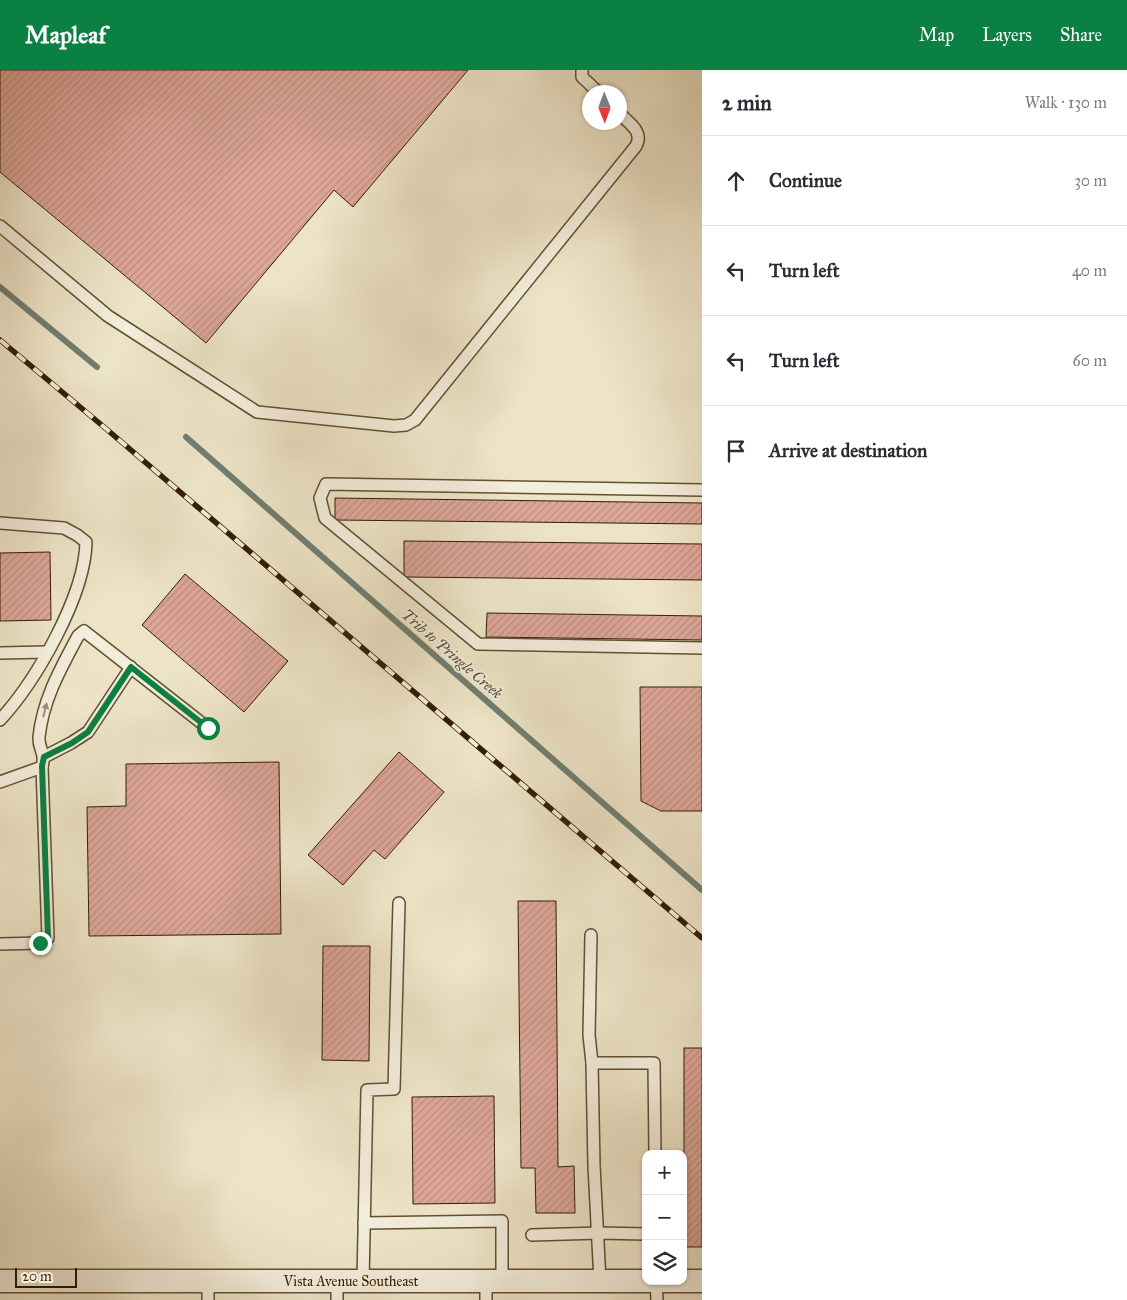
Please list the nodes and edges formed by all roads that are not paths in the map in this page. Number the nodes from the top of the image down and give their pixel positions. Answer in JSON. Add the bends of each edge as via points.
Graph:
{"nodes":[{"id":1,"x":582,"y":70,"type":"edge"},
{"id":2,"x":591,"y":85,"type":"edge"},
{"id":3,"x":627,"y":121,"type":"edge"},
{"id":4,"x":0,"y":226,"type":"edge"},
{"id":5,"x":702,"y":490,"type":"edge"},
{"id":6,"x":0,"y":523,"type":"edge"},
{"id":7,"x":702,"y":648,"type":"edge"},
{"id":8,"x":47,"y":652,"type":"junction"},
{"id":9,"x":0,"y":653,"type":"edge"},
{"id":10,"x":131,"y":667,"type":"junction"},
{"id":11,"x":0,"y":720,"type":"edge"},
{"id":12,"x":208,"y":728,"type":"dead end"},
{"id":13,"x":43,"y":762,"type":"junction"},
{"id":14,"x":0,"y":782,"type":"edge"},
{"id":15,"x":399,"y":904,"type":"dead end"},
{"id":16,"x":591,"y":935,"type":"dead end"},
{"id":17,"x":0,"y":944,"type":"edge"},
{"id":18,"x":592,"y":1063,"type":"junction"},
{"id":19,"x":655,"y":1150,"type":"edge"},
{"id":20,"x":364,"y":1223,"type":"junction"},
{"id":21,"x":599,"y":1233,"type":"junction"},
{"id":22,"x":642,"y":1234,"type":"edge"},
{"id":23,"x":532,"y":1235,"type":"dead end"},
{"id":24,"x":0,"y":1281,"type":"edge"},
{"id":25,"x":363,"y":1281,"type":"junction"},
{"id":26,"x":600,"y":1281,"type":"junction"},
{"id":27,"x":642,"y":1281,"type":"edge"},
{"id":28,"x":687,"y":1281,"type":"edge"},
{"id":29,"x":702,"y":1281,"type":"edge"},
{"id":30,"x":656,"y":1285,"type":"edge"},
{"id":31,"x":491,"y":1288,"type":"edge"},
{"id":32,"x":208,"y":1291,"type":"edge"},
{"id":33,"x":337,"y":1291,"type":"edge"},
{"id":34,"x":656,"y":1300,"type":"edge"}],
"edges":[{"from":1,"to":2,"type":"lane","via":[[582,77]]},
{"from":3,"to":4,"type":"lane","via":[[638,131],[636,146],[415,420],[406,425],[257,412],[108,316]]},
{"from":5,"to":7,"type":"lane","via":[[326,484],[320,498],[325,518],[478,644]]},
{"from":6,"to":8,"type":"lane","via":[[64,528],[86,542],[86,556],[67,617]]},
{"from":8,"to":9,"type":"lane"},
{"from":8,"to":11,"type":"lane","via":[[13,706]]},
{"from":10,"to":12,"type":"lane"},
{"from":10,"to":13,"type":"lane","via":[[88,732]]},
{"from":13,"to":10,"type":"lane","one_way":true,"via":[[39,739],[51,687],[81,632],[87,632]]},
{"from":13,"to":14,"type":"lane"},
{"from":13,"to":17,"type":"lane","via":[[48,938],[40,943]]},
{"from":15,"to":20,"type":"lane","via":[[394,1089],[366,1090]]},
{"from":16,"to":18,"type":"lane","via":[[589,1035]]},
{"from":18,"to":19,"type":"lane","via":[[654,1063]]},
{"from":18,"to":21,"type":"lane"},
{"from":20,"to":25,"type":"lane"},
{"from":20,"to":31,"type":"lane","via":[[502,1221]]},
{"from":21,"to":22,"type":"lane"},
{"from":21,"to":23,"type":"lane"},
{"from":21,"to":26,"type":"lane"},
{"from":24,"to":32,"type":"street","name":"Vista Avenue Southeast"},
{"from":25,"to":31,"type":"street","name":"Vista Avenue Southeast"},
{"from":25,"to":33,"type":"street","name":"Vista Avenue Southeast"},
{"from":26,"to":27,"type":"street","name":"Vista Avenue Southeast"},
{"from":26,"to":31,"type":"street","name":"Vista Avenue Southeast"},
{"from":28,"to":29,"type":"street","name":"Vista Avenue Southeast"},
{"from":30,"to":34,"type":"lane"},
{"from":32,"to":33,"type":"street","name":"Vista Avenue Southeast"}]}
